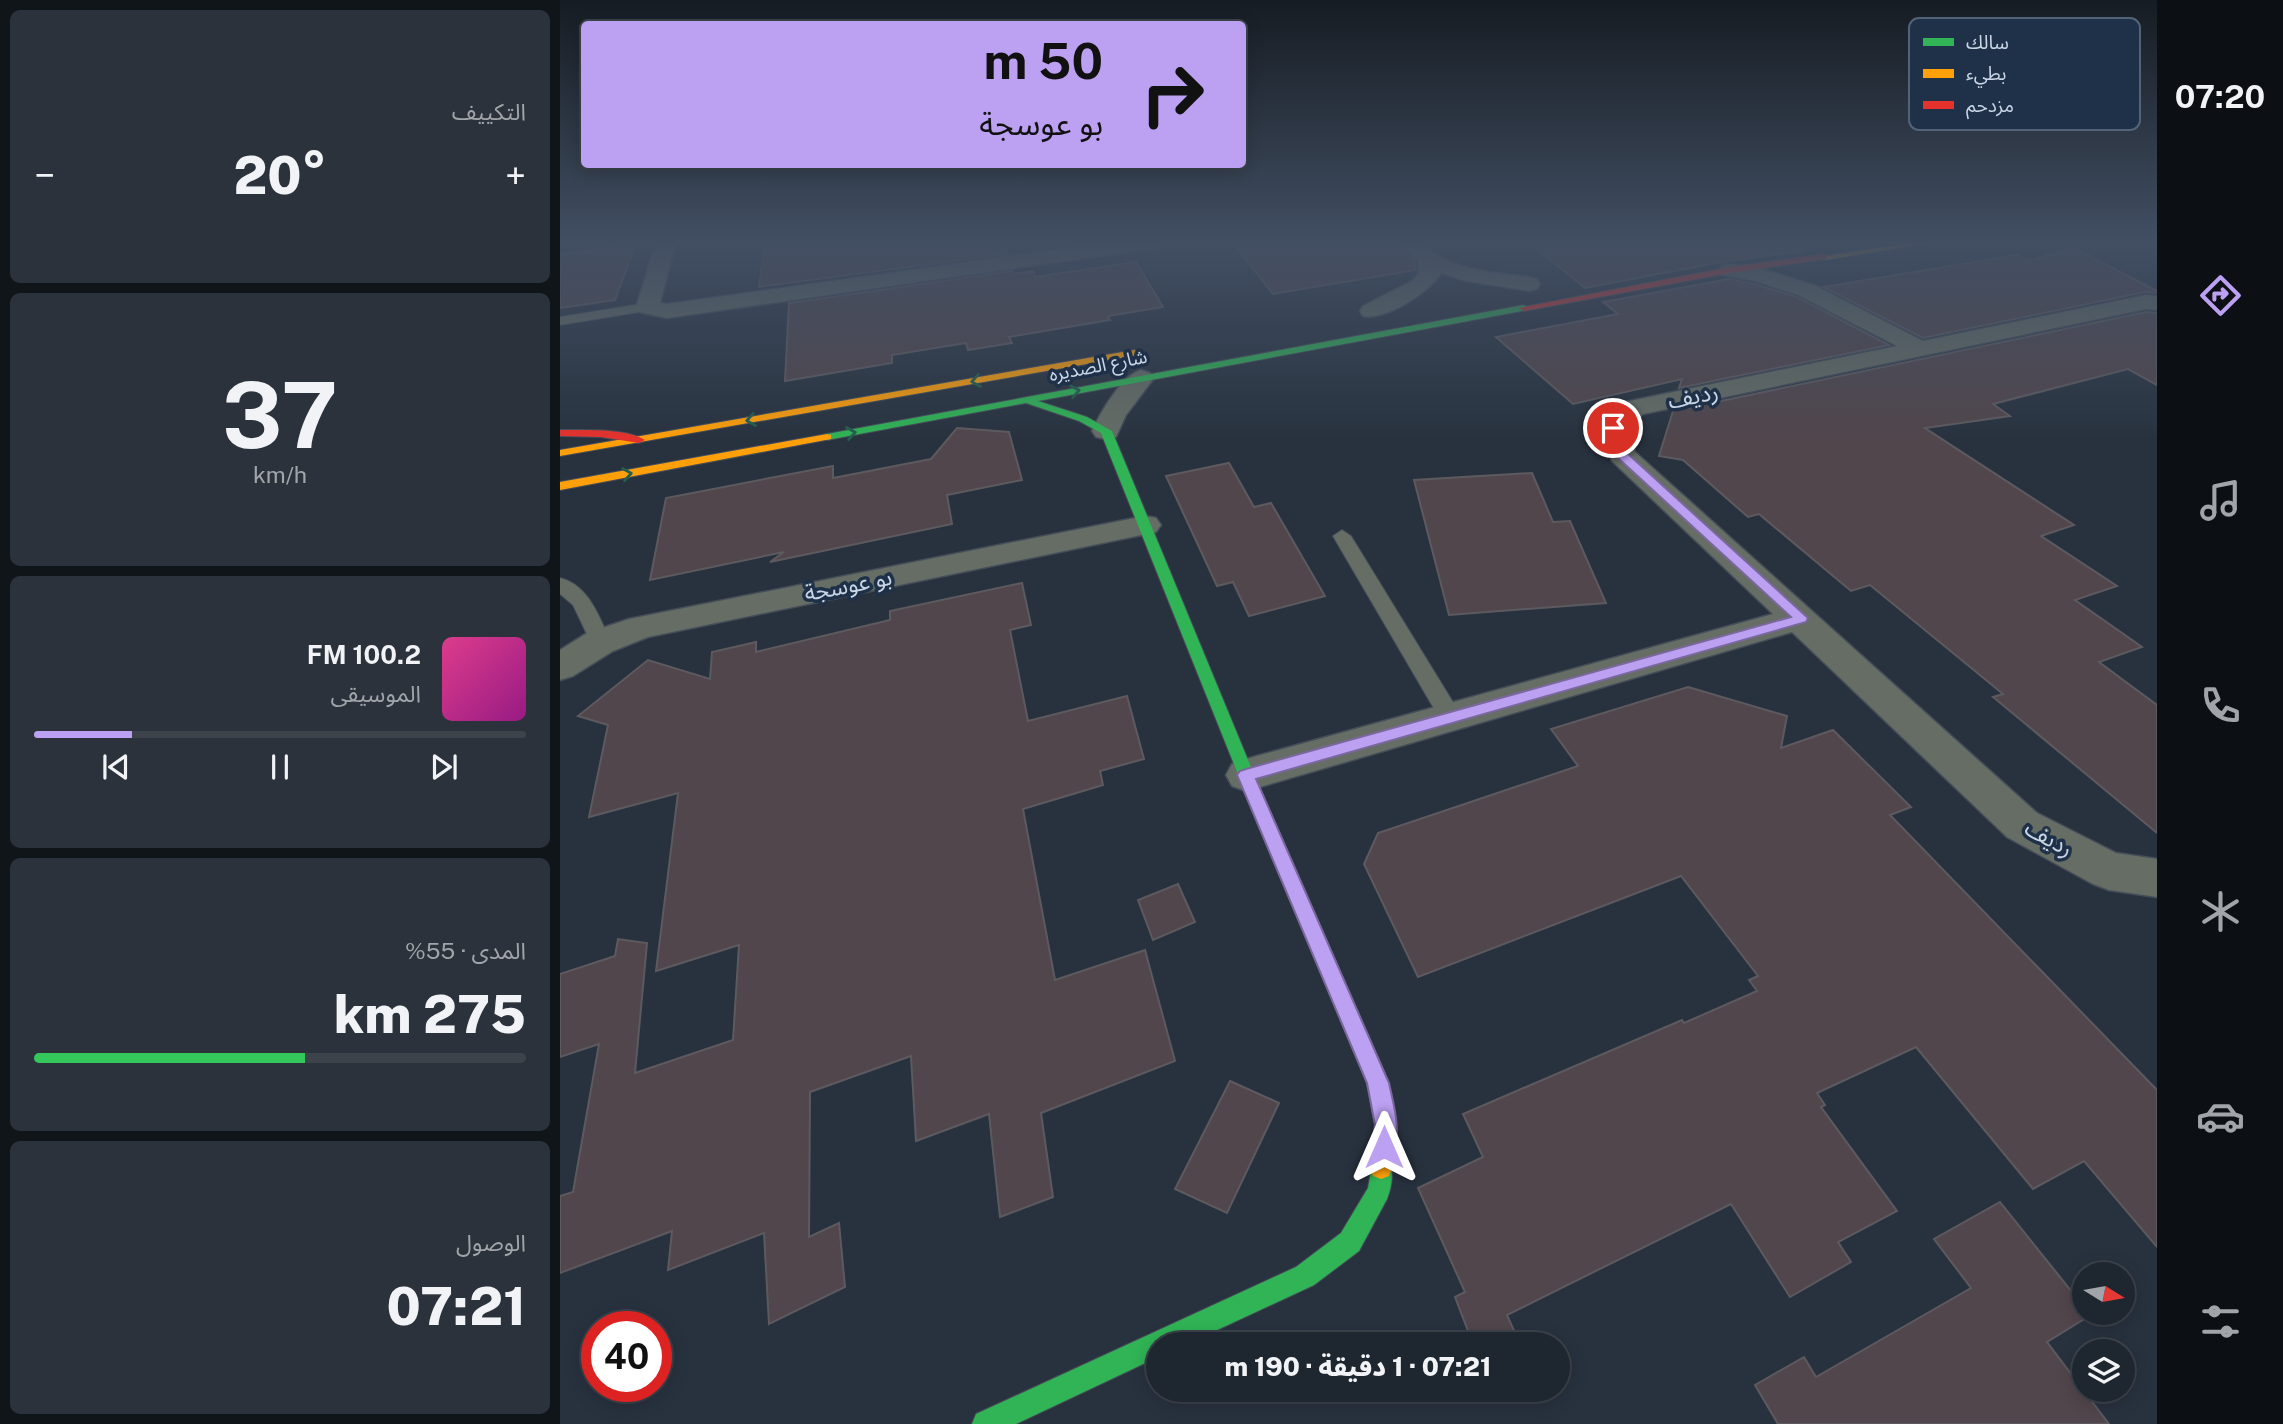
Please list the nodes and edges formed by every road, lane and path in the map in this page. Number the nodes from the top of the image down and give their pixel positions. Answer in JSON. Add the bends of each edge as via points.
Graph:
{"nodes":[{"id":1,"x":638,"y":308,"type":"edge"},
{"id":2,"x":654,"y":308,"type":"edge"},
{"id":3,"x":693,"y":308,"type":"edge"},
{"id":4,"x":1374,"y":308,"type":"edge"},
{"id":5,"x":1389,"y":308,"type":"edge"},
{"id":6,"x":1520,"y":308,"type":"edge"},
{"id":7,"x":1845,"y":308,"type":"edge"},
{"id":8,"x":2116,"y":308,"type":"edge"},
{"id":9,"x":1365,"y":313,"type":"joint"},
{"id":10,"x":560,"y":321,"type":"edge"},
{"id":11,"x":1154,"y":349,"type":"dead end"},
{"id":12,"x":1920,"y":349,"type":"junction"},
{"id":13,"x":1141,"y":378,"type":"junction"},
{"id":14,"x":1025,"y":401,"type":"junction"},
{"id":15,"x":1107,"y":431,"type":"junction"},
{"id":16,"x":560,"y":433,"type":"edge"},
{"id":17,"x":639,"y":440,"type":"junction"},
{"id":18,"x":560,"y":453,"type":"edge"},
{"id":19,"x":560,"y":486,"type":"edge"},
{"id":20,"x":1145,"y":525,"type":"junction"},
{"id":21,"x":1342,"y":536,"type":"dead end"},
{"id":22,"x":560,"y":584,"type":"edge"},
{"id":23,"x":1801,"y":618,"type":"junction"},
{"id":24,"x":600,"y":642,"type":"junction"},
{"id":25,"x":560,"y":667,"type":"edge"},
{"id":26,"x":1451,"y":718,"type":"junction"},
{"id":27,"x":1246,"y":775,"type":"junction"},
{"id":28,"x":2157,"y":878,"type":"edge"},
{"id":29,"x":986,"y":1424,"type":"edge"}],
"edges":[{"from":1,"to":10,"type":"lane"},
{"from":2,"to":3,"type":"street"},
{"from":4,"to":9,"type":"street"},
{"from":5,"to":9,"type":"main road"},
{"from":6,"to":13,"type":"main road","name":"شارع الصديره"},
{"from":7,"to":12,"type":"street"},
{"from":8,"to":12,"type":"street","name":"رديف"},
{"from":11,"to":17,"type":"main road","name":"شارع الصديره","one_way":true},
{"from":12,"to":23,"type":"street","name":"رديف","via":[[1634,408],[1613,428],[1622,455]]},
{"from":14,"to":13,"type":"main road","name":"شارع الصديره","one_way":true},
{"from":13,"to":15,"type":"street","via":[[1113,414]]},
{"from":14,"to":15,"type":"main road"},
{"from":19,"to":14,"type":"main road","name":"شارع الصديره","one_way":true},
{"from":15,"to":20,"type":"main road"},
{"from":16,"to":17,"type":"main road","via":[[601,433]]},
{"from":17,"to":18,"type":"main road","name":"شارع الصديره"},
{"from":20,"to":24,"type":"street","name":"بو عوسجة","via":[[641,627]]},
{"from":20,"to":27,"type":"main road"},
{"from":21,"to":26,"type":"lane"},
{"from":22,"to":24,"type":"lane","via":[[582,602]]},
{"from":23,"to":26,"type":"street"},
{"from":23,"to":28,"type":"street","name":"رديف","via":[[2022,825],[2109,871]]},
{"from":24,"to":25,"type":"street","name":"بو عوسجة"},
{"from":26,"to":27,"type":"street"},
{"from":27,"to":29,"type":"main road","via":[[1378,1083],[1386,1125],[1379,1191],[1350,1242],[1305,1276]]}]}
